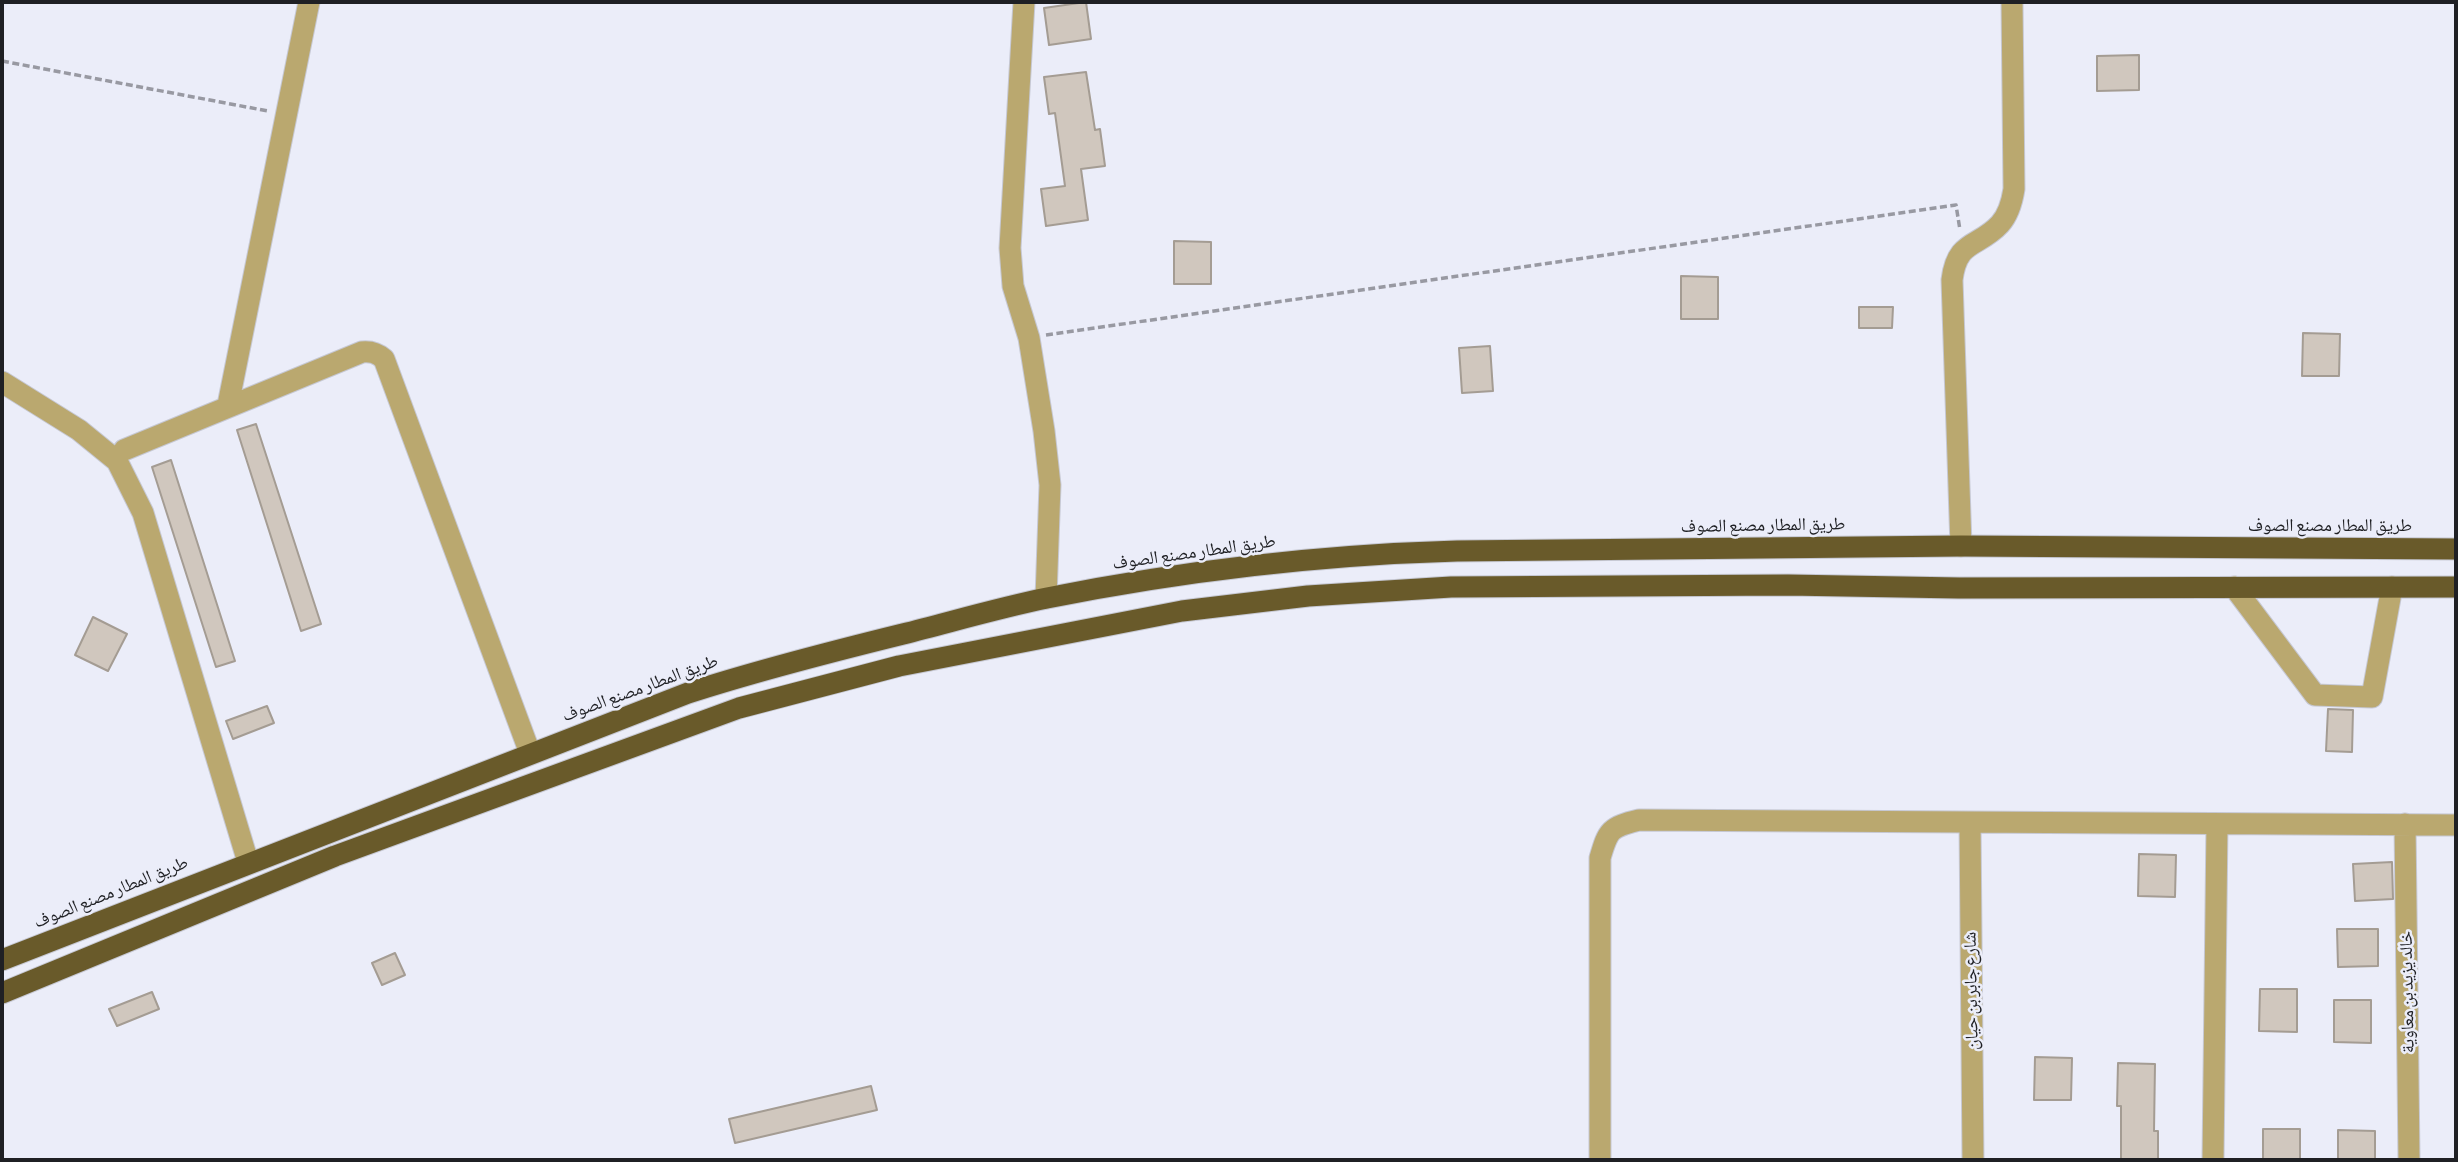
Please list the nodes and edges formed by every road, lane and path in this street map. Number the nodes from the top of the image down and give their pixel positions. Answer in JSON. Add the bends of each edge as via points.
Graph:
{"nodes":[{"id":1,"x":309,"y":2,"type":"edge"},
{"id":2,"x":1024,"y":2,"type":"edge"},
{"id":3,"x":2012,"y":2,"type":"edge"},
{"id":4,"x":2,"y":61,"type":"edge"},
{"id":5,"x":286,"y":114,"type":"junction"},
{"id":6,"x":1964,"y":249,"type":"junction"},
{"id":7,"x":1029,"y":338,"type":"junction"},
{"id":8,"x":2,"y":382,"type":"edge"},
{"id":9,"x":228,"y":405,"type":"junction"},
{"id":10,"x":124,"y":450,"type":"dead end"},
{"id":11,"x":1961,"y":545,"type":"junction"},
{"id":12,"x":2325,"y":548,"type":"junction"},
{"id":13,"x":2456,"y":549,"type":"edge"},
{"id":14,"x":2234,"y":587,"type":"junction"},
{"id":15,"x":2326,"y":587,"type":"junction"},
{"id":16,"x":2392,"y":587,"type":"junction"},
{"id":17,"x":2456,"y":587,"type":"edge"},
{"id":18,"x":1046,"y":598,"type":"junction"},
{"id":19,"x":530,"y":753,"type":"junction"},
{"id":20,"x":1970,"y":823,"type":"junction"},
{"id":21,"x":2217,"y":824,"type":"junction"},
{"id":22,"x":2405,"y":824,"type":"junction"},
{"id":23,"x":2456,"y":825,"type":"edge"},
{"id":24,"x":325,"y":832,"type":"junction"},
{"id":25,"x":335,"y":856,"type":"junction"},
{"id":26,"x":248,"y":862,"type":"junction"},
{"id":27,"x":2,"y":960,"type":"edge"},
{"id":28,"x":2,"y":993,"type":"edge"},
{"id":29,"x":1600,"y":1160,"type":"edge"},
{"id":30,"x":1973,"y":1160,"type":"edge"},
{"id":31,"x":2213,"y":1160,"type":"edge"},
{"id":32,"x":2409,"y":1160,"type":"edge"}],
"edges":[{"from":1,"to":5,"type":"street"},
{"from":2,"to":7,"type":"street","via":[[1010,248],[1013,286]]},
{"from":3,"to":6,"type":"street","via":[[2011,207],[1999,225]]},
{"from":4,"to":5,"type":"path"},
{"from":5,"to":9,"type":"street"},
{"from":6,"to":7,"type":"path","via":[[1956,205]]},
{"from":6,"to":11,"type":"street","via":[[1952,280]]},
{"from":7,"to":18,"type":"street","via":[[1049,485]]},
{"from":8,"to":26,"type":"street","via":[[79,430],[117,461],[126,477],[143,513]]},
{"from":9,"to":10,"type":"street"},
{"from":9,"to":19,"type":"street","via":[[362,352],[384,359]]},
{"from":11,"to":12,"type":"highway","name":"طريق المطار مصنع الصوف"},
{"from":11,"to":18,"type":"highway","name":"طريق المطار مصنع الصوف","via":[[1395,553],[1209,570]]},
{"from":12,"to":13,"type":"highway","name":"طريق المطار مصنع الصوف"},
{"from":12,"to":15,"type":"highway"},
{"from":14,"to":15,"type":"highway"},
{"from":14,"to":16,"type":"street","via":[[2315,695],[2372,697]]},
{"from":14,"to":25,"type":"highway","via":[[1451,587],[1308,596],[1182,611],[899,666],[739,708]]},
{"from":15,"to":16,"type":"highway"},
{"from":16,"to":17,"type":"highway"},
{"from":18,"to":19,"type":"highway","name":"طريق المطار مصنع الصوف","via":[[737,677]]},
{"from":19,"to":24,"type":"highway","name":"طريق المطار مصنع الصوف"},
{"from":20,"to":21,"type":"street"},
{"from":20,"to":29,"type":"street","via":[[1639,820],[1611,830],[1600,858]]},
{"from":20,"to":30,"type":"street","name":"شارع جابر بن حيان"},
{"from":21,"to":22,"type":"street"},
{"from":21,"to":31,"type":"street"},
{"from":22,"to":23,"type":"street"},
{"from":22,"to":32,"type":"street","name":"خالد يزيد بن معاوية"},
{"from":24,"to":25,"type":"highway"},
{"from":24,"to":26,"type":"highway","name":"طريق المطار مصنع الصوف"},
{"from":25,"to":28,"type":"highway"},
{"from":26,"to":27,"type":"highway","name":"طريق المطار مصنع الصوف"}]}
